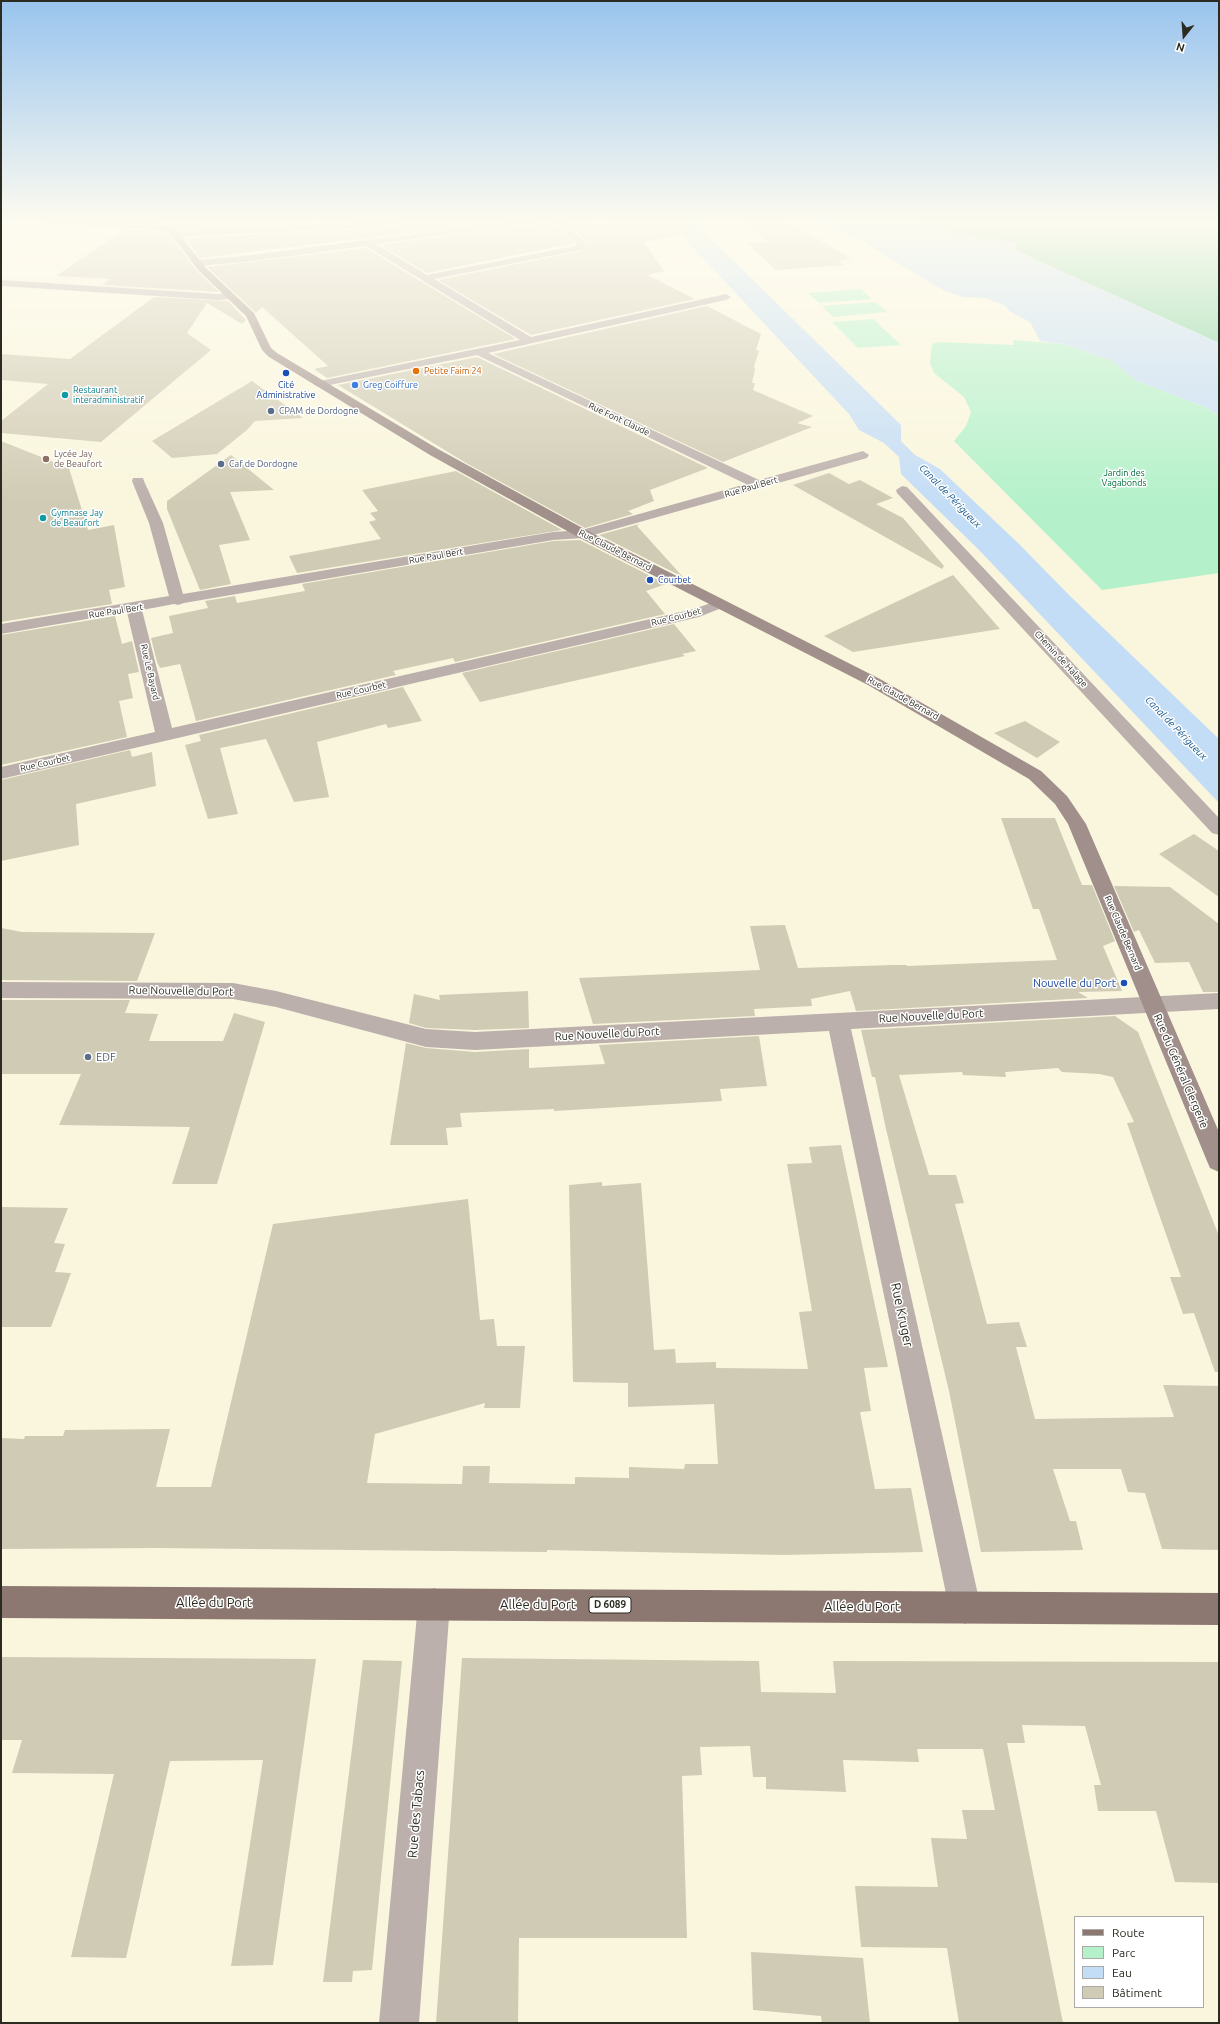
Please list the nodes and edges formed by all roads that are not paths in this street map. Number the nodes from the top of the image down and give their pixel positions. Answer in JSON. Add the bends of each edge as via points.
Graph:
{"nodes":[{"id":1,"x":249,"y":315,"type":"edge"},
{"id":2,"x":488,"y":315,"type":"edge"},
{"id":3,"x":641,"y":315,"type":"edge"},
{"id":4,"x":528,"y":340,"type":"junction"},
{"id":5,"x":478,"y":352,"type":"junction"},
{"id":6,"x":320,"y":384,"type":"junction"},
{"id":7,"x":863,"y":455,"type":"dead end"},
{"id":8,"x":138,"y":481,"type":"dead end"},
{"id":9,"x":759,"y":485,"type":"junction"},
{"id":10,"x":902,"y":490,"type":"dead end"},
{"id":11,"x":583,"y":534,"type":"junction"},
{"id":12,"x":178,"y":601,"type":"junction"},
{"id":13,"x":719,"y":604,"type":"junction"},
{"id":14,"x":134,"y":608,"type":"junction"},
{"id":15,"x":1,"y":629,"type":"edge"},
{"id":16,"x":165,"y":736,"type":"junction"},
{"id":17,"x":1,"y":773,"type":"edge"},
{"id":18,"x":1219,"y":829,"type":"edge"},
{"id":19,"x":1,"y":990,"type":"edge"},
{"id":20,"x":1219,"y":1001,"type":"edge"},
{"id":21,"x":1153,"y":1003,"type":"junction"},
{"id":22,"x":838,"y":1022,"type":"junction"},
{"id":23,"x":1219,"y":1161,"type":"edge"},
{"id":24,"x":1,"y":1602,"type":"edge"},
{"id":25,"x":434,"y":1604,"type":"junction"},
{"id":26,"x":965,"y":1608,"type":"junction"},
{"id":27,"x":1219,"y":1609,"type":"edge"},
{"id":28,"x":398,"y":2023,"type":"edge"}],
"edges":[{"from":1,"to":6,"type":"main road","name":"Rue Claude Bernard","via":[[270,353]]},
{"from":2,"to":4,"type":"street"},
{"from":3,"to":4,"type":"street"},
{"from":4,"to":5,"type":"street"},
{"from":5,"to":6,"type":"street"},
{"from":5,"to":9,"type":"street","name":"Rue Font Claude"},
{"from":6,"to":11,"type":"main road","name":"Rue Claude Bernard","via":[[434,452]]},
{"from":7,"to":9,"type":"street","name":"Rue Paul Bert"},
{"from":8,"to":12,"type":"street","via":[[156,522]]},
{"from":9,"to":11,"type":"street","name":"Rue Paul Bert"},
{"from":10,"to":18,"type":"street","name":"Chemin de Halage"},
{"from":11,"to":12,"type":"street","name":"Rue Paul Bert","via":[[553,536]]},
{"from":11,"to":13,"type":"main road","name":"Rue Claude Bernard"},
{"from":12,"to":14,"type":"street","name":"Rue Paul Bert"},
{"from":13,"to":16,"type":"street","name":"Rue Courbet","via":[[699,612]]},
{"from":13,"to":21,"type":"main road","name":"Rue Claude Bernard","via":[[874,682],[1024,768],[1046,784],[1062,800],[1077,824]]},
{"from":14,"to":15,"type":"street","name":"Rue Paul Bert"},
{"from":14,"to":16,"type":"street","name":"Rue Le Bayard"},
{"from":16,"to":17,"type":"street","name":"Rue Courbet"},
{"from":19,"to":22,"type":"street","name":"Rue Nouvelle du Port","via":[[233,992],[276,999],[426,1038],[475,1041]]},
{"from":20,"to":21,"type":"street","name":"Rue Nouvelle du Port"},
{"from":21,"to":22,"type":"street","name":"Rue Nouvelle du Port"},
{"from":21,"to":23,"type":"main road","name":"Rue du Général Clergerie"},
{"from":22,"to":26,"type":"street","name":"Rue Kruger"},
{"from":24,"to":25,"type":"main road","name":"Allée du Port","number":"D 6089"},
{"from":25,"to":26,"type":"main road","name":"Allée du Port","number":"D 6089"},
{"from":25,"to":28,"type":"street","name":"Rue des Tabacs"},
{"from":26,"to":27,"type":"main road","name":"Allée du Port","number":"D 6089"}]}
